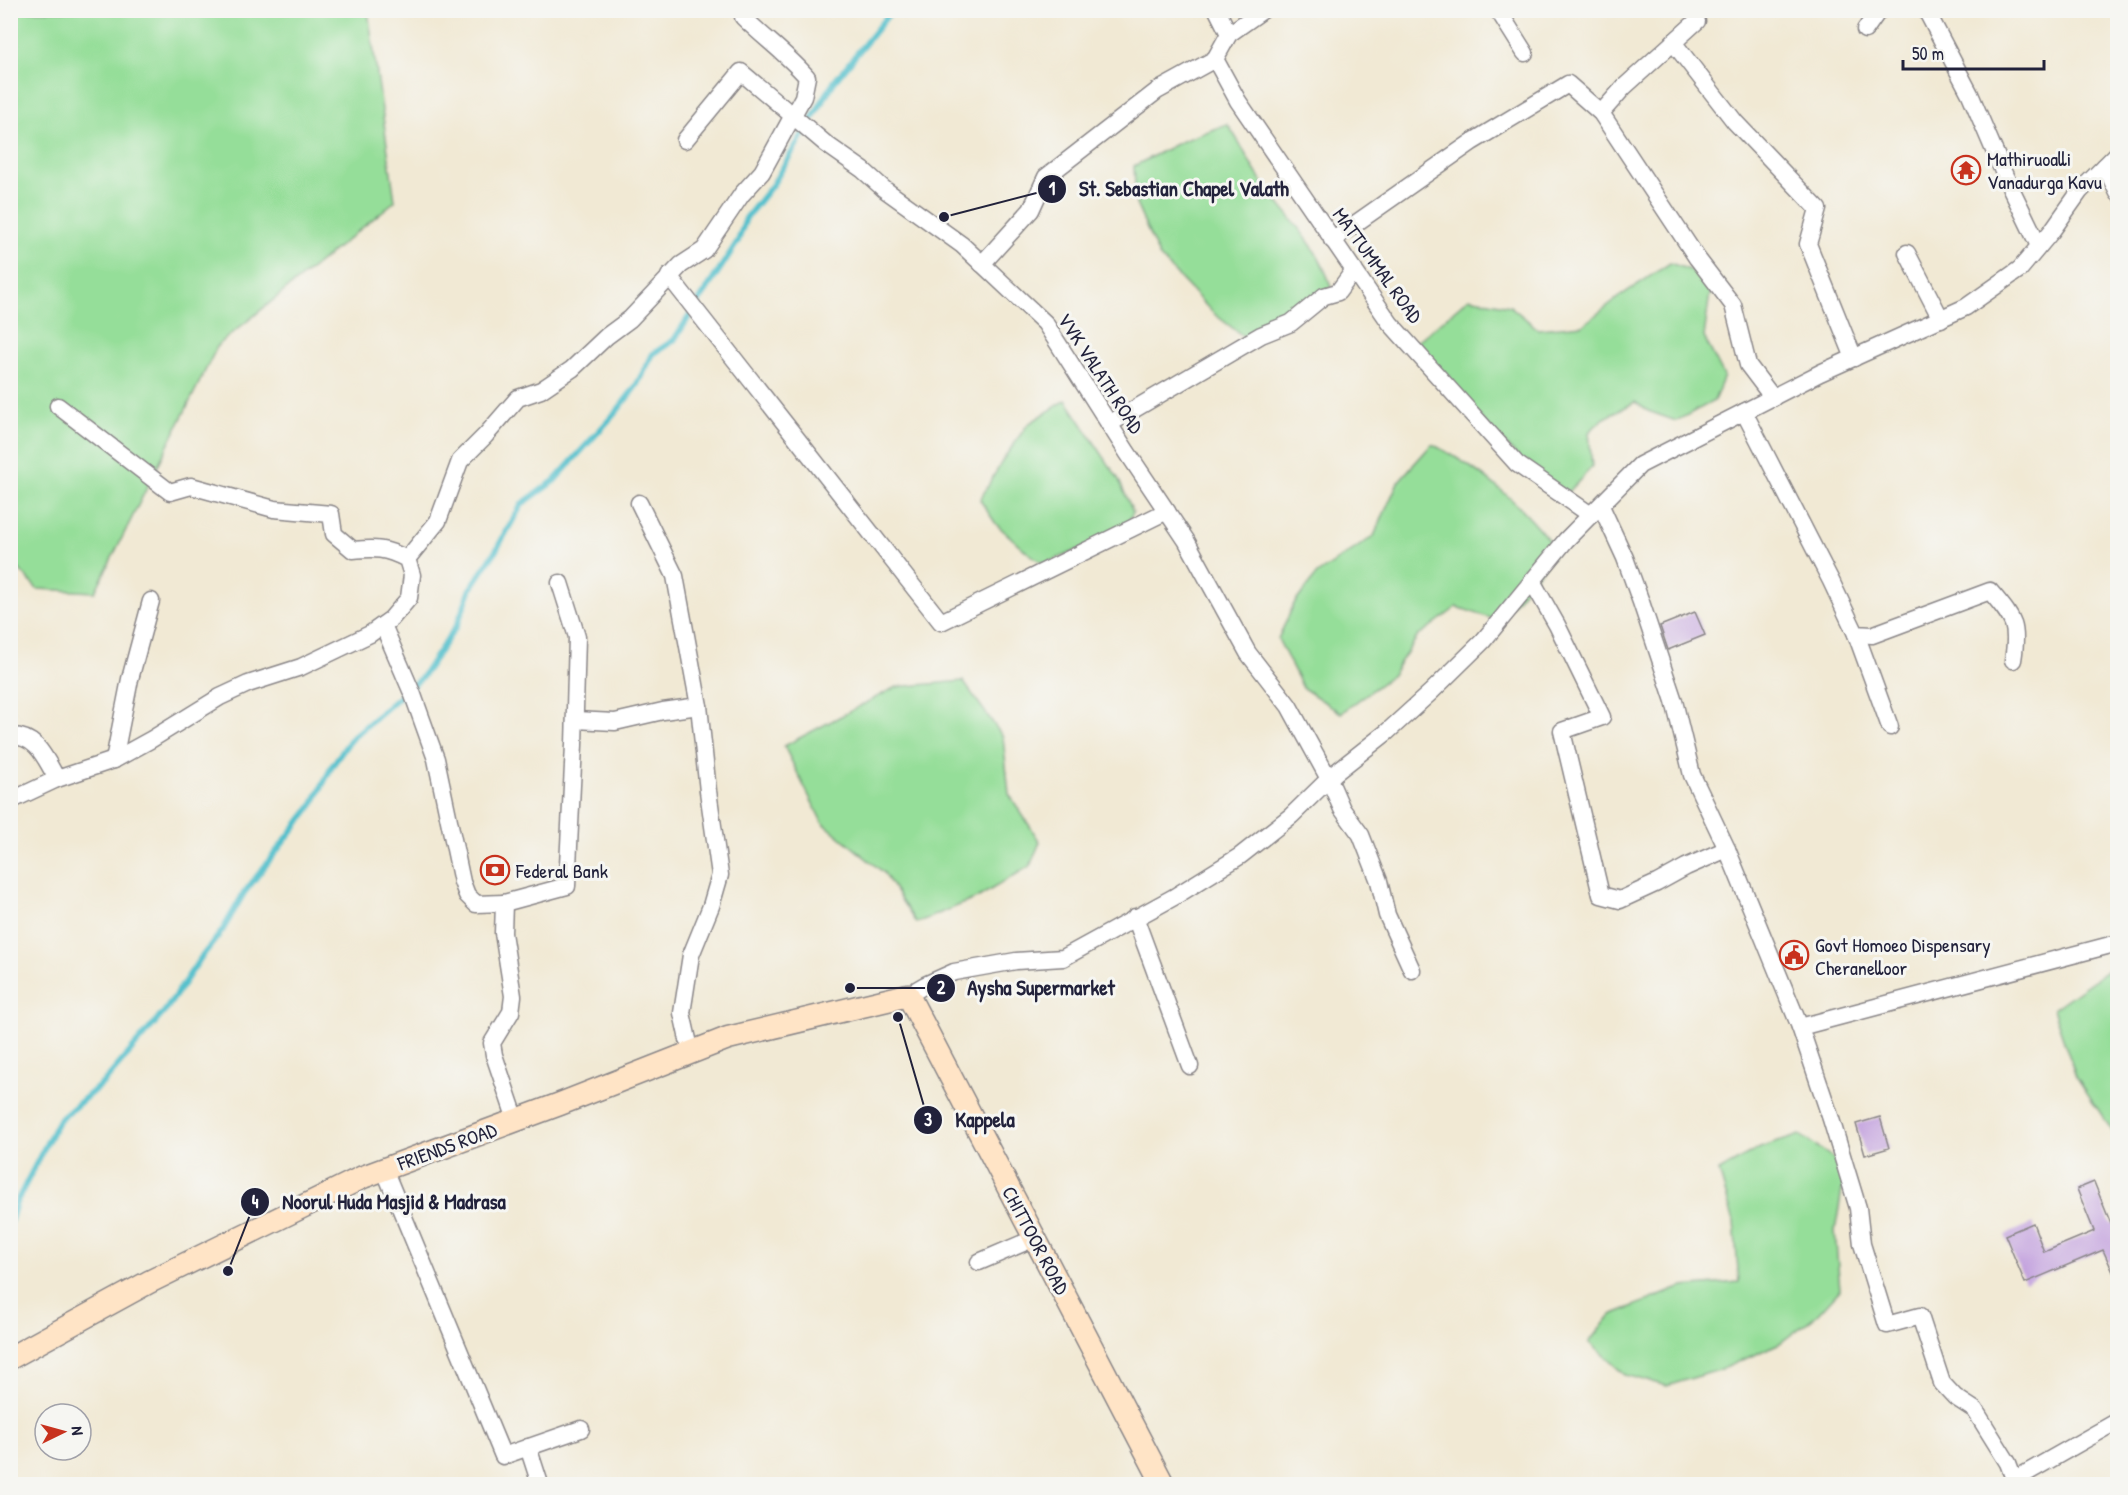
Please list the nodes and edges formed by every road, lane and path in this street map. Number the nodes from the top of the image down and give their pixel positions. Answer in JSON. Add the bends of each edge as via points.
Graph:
{"nodes":[{"id":1,"x":1217,"y":10,"type":"edge"},
{"id":2,"x":1263,"y":10,"type":"edge"},
{"id":3,"x":1498,"y":10,"type":"edge"},
{"id":4,"x":1879,"y":10,"type":"edge"},
{"id":5,"x":1926,"y":10,"type":"edge"},
{"id":6,"x":746,"y":13,"type":"edge"},
{"id":7,"x":1697,"y":21,"type":"dead end"},
{"id":8,"x":1865,"y":30,"type":"dead end"},
{"id":9,"x":1229,"y":34,"type":"junction"},
{"id":10,"x":1673,"y":42,"type":"junction"},
{"id":11,"x":1525,"y":53,"type":"dead end"},
{"id":12,"x":1215,"y":59,"type":"junction"},
{"id":13,"x":1601,"y":113,"type":"junction"},
{"id":14,"x":794,"y":116,"type":"junction"},
{"id":15,"x":685,"y":140,"type":"dead end"},
{"id":16,"x":2118,"y":153,"type":"edge"},
{"id":17,"x":2105,"y":166,"type":"junction"},
{"id":18,"x":2118,"y":194,"type":"edge"},
{"id":19,"x":1332,"y":240,"type":"junction"},
{"id":20,"x":2040,"y":246,"type":"junction"},
{"id":21,"x":1907,"y":253,"type":"dead end"},
{"id":22,"x":982,"y":264,"type":"junction"},
{"id":23,"x":1354,"y":270,"type":"junction"},
{"id":24,"x":669,"y":276,"type":"junction"},
{"id":25,"x":1941,"y":319,"type":"junction"},
{"id":26,"x":1854,"y":358,"type":"junction"},
{"id":27,"x":1773,"y":398,"type":"junction"},
{"id":28,"x":58,"y":406,"type":"dead end"},
{"id":29,"x":1744,"y":412,"type":"junction"},
{"id":30,"x":1109,"y":424,"type":"junction"},
{"id":31,"x":639,"y":503,"type":"dead end"},
{"id":32,"x":1167,"y":511,"type":"junction"},
{"id":33,"x":1596,"y":511,"type":"junction"},
{"id":34,"x":407,"y":559,"type":"junction"},
{"id":35,"x":1532,"y":581,"type":"junction"},
{"id":36,"x":560,"y":583,"type":"dead end"},
{"id":37,"x":151,"y":601,"type":"dead end"},
{"id":38,"x":383,"y":625,"type":"junction"},
{"id":39,"x":1856,"y":634,"type":"junction"},
{"id":40,"x":2013,"y":660,"type":"dead end"},
{"id":41,"x":699,"y":706,"type":"junction"},
{"id":42,"x":575,"y":720,"type":"junction"},
{"id":43,"x":1890,"y":727,"type":"dead end"},
{"id":44,"x":10,"y":736,"type":"edge"},
{"id":45,"x":114,"y":760,"type":"junction"},
{"id":46,"x":1329,"y":778,"type":"junction"},
{"id":47,"x":57,"y":779,"type":"junction"},
{"id":48,"x":10,"y":801,"type":"edge"},
{"id":49,"x":1727,"y":849,"type":"junction"},
{"id":50,"x":504,"y":903,"type":"junction"},
{"id":51,"x":1136,"y":917,"type":"junction"},
{"id":52,"x":2118,"y":943,"type":"edge"},
{"id":53,"x":1412,"y":970,"type":"dead end"},
{"id":54,"x":908,"y":995,"type":"junction"},
{"id":55,"x":1800,"y":1027,"type":"junction"},
{"id":56,"x":691,"y":1053,"type":"junction"},
{"id":57,"x":1190,"y":1066,"type":"dead end"},
{"id":58,"x":516,"y":1120,"type":"junction"},
{"id":59,"x":384,"y":1169,"type":"junction"},
{"id":60,"x":1035,"y":1238,"type":"junction"},
{"id":61,"x":979,"y":1262,"type":"dead end"},
{"id":62,"x":10,"y":1358,"type":"edge"},
{"id":63,"x":2118,"y":1420,"type":"edge"},
{"id":64,"x":581,"y":1429,"type":"dead end"},
{"id":65,"x":528,"y":1447,"type":"junction"},
{"id":66,"x":2015,"y":1482,"type":"edge"},
{"id":67,"x":540,"y":1485,"type":"edge"},
{"id":68,"x":1163,"y":1485,"type":"edge"}],
"edges":[{"from":1,"to":9,"type":"street"},
{"from":2,"to":9,"type":"street"},
{"from":3,"to":11,"type":"street"},
{"from":4,"to":8,"type":"street"},
{"from":5,"to":20,"type":"street","via":[[1970,94]]},
{"from":6,"to":14,"type":"street","via":[[759,33],[790,57],[807,77]]},
{"from":7,"to":10,"type":"street"},
{"from":9,"to":12,"type":"street"},
{"from":10,"to":13,"type":"street"},
{"from":10,"to":26,"type":"street","via":[[1735,122],[1818,209],[1808,244]]},
{"from":12,"to":19,"type":"street","name":"MATTUMMAL ROAD","via":[[1238,101]]},
{"from":12,"to":22,"type":"street","via":[[1157,92],[1046,177],[1030,210]]},
{"from":13,"to":19,"type":"street","via":[[1568,84],[1472,142]]},
{"from":13,"to":27,"type":"street","via":[[1697,258],[1733,305],[1748,365]]},
{"from":14,"to":15,"type":"street","name":"VVK VALATH ROAD","via":[[741,72]]},
{"from":14,"to":22,"type":"street","name":"VVK VALATH ROAD"},
{"from":14,"to":24,"type":"street","via":[[762,172],[704,250]]},
{"from":16,"to":17,"type":"street"},
{"from":17,"to":18,"type":"street"},
{"from":17,"to":20,"type":"street","via":[[2080,190]]},
{"from":19,"to":23,"type":"street","name":"MATTUMMAL ROAD"},
{"from":20,"to":25,"type":"street","via":[[2020,269],[1966,307]]},
{"from":21,"to":25,"type":"street"},
{"from":22,"to":30,"type":"street","name":"VVK VALATH ROAD","via":[[1046,323]]},
{"from":23,"to":30,"type":"street","via":[[1338,292],[1324,296],[1291,323],[1261,336]]},
{"from":23,"to":33,"type":"street","name":"MATTUMMAL ROAD","via":[[1390,322],[1517,464]]},
{"from":24,"to":32,"type":"street","via":[[940,622]]},
{"from":24,"to":34,"type":"street","via":[[630,319],[572,369],[541,390],[518,398],[460,461],[438,521]]},
{"from":25,"to":26,"type":"street"},
{"from":26,"to":27,"type":"street"},
{"from":27,"to":29,"type":"street"},
{"from":28,"to":34,"type":"street","via":[[170,492],[191,486],[274,509],[331,514],[334,534],[352,550],[378,548]]},
{"from":29,"to":33,"type":"street","via":[[1640,465]]},
{"from":29,"to":39,"type":"street"},
{"from":30,"to":32,"type":"street","name":"VVK VALATH ROAD"},
{"from":31,"to":41,"type":"street","via":[[675,576]]},
{"from":32,"to":46,"type":"street","name":"VVK VALATH ROAD","via":[[1248,653],[1289,706]]},
{"from":33,"to":35,"type":"street"},
{"from":33,"to":49,"type":"street","via":[[1625,558],[1674,701],[1692,775]]},
{"from":34,"to":38,"type":"street","via":[[412,575],[409,598]]},
{"from":35,"to":46,"type":"street","via":[[1483,641],[1431,692]]},
{"from":35,"to":49,"type":"street","via":[[1602,717],[1562,731],[1601,895],[1620,900]]},
{"from":36,"to":42,"type":"street","via":[[577,637]]},
{"from":37,"to":45,"type":"street"},
{"from":38,"to":45,"type":"street","via":[[301,667],[220,697]]},
{"from":38,"to":50,"type":"street","via":[[436,759],[467,895],[476,904]]},
{"from":39,"to":40,"type":"street","via":[[1872,635],[1990,591],[2012,617],[2016,639]]},
{"from":39,"to":43,"type":"street"},
{"from":41,"to":42,"type":"street","via":[[615,722]]},
{"from":41,"to":56,"type":"street","via":[[720,874],[691,955],[682,1013]]},
{"from":42,"to":50,"type":"street","via":[[567,886]]},
{"from":44,"to":47,"type":"street","via":[[23,736],[35,744]]},
{"from":45,"to":47,"type":"street"},
{"from":46,"to":51,"type":"street","via":[[1291,816],[1240,856]]},
{"from":46,"to":53,"type":"street","name":"VVK VALATH ROAD","via":[[1342,809],[1361,835],[1387,915]]},
{"from":47,"to":48,"type":"street"},
{"from":49,"to":55,"type":"street"},
{"from":50,"to":58,"type":"street","via":[[503,933],[513,996],[511,1012],[492,1043]]},
{"from":51,"to":54,"type":"street","via":[[1063,958],[1016,961],[954,972]]},
{"from":51,"to":57,"type":"street"},
{"from":52,"to":55,"type":"street"},
{"from":54,"to":56,"type":"main road","name":"FRIENDS ROAD","via":[[729,1038]]},
{"from":54,"to":60,"type":"main road","name":"CHITTOOR ROAD"},
{"from":55,"to":66,"type":"street","via":[[1858,1208],[1862,1244],[1887,1325],[1920,1316],[1941,1383],[1975,1410],[2008,1463]]},
{"from":56,"to":58,"type":"main road","name":"FRIENDS ROAD"},
{"from":58,"to":59,"type":"main road","name":"FRIENDS ROAD"},
{"from":59,"to":62,"type":"main road","name":"FRIENDS ROAD","via":[[149,1282]]},
{"from":59,"to":65,"type":"street","via":[[503,1456]]},
{"from":60,"to":61,"type":"street"},
{"from":60,"to":68,"type":"main road","name":"CHITTOOR ROAD"},
{"from":63,"to":66,"type":"street"},
{"from":64,"to":65,"type":"street"},
{"from":65,"to":67,"type":"street"}]}
